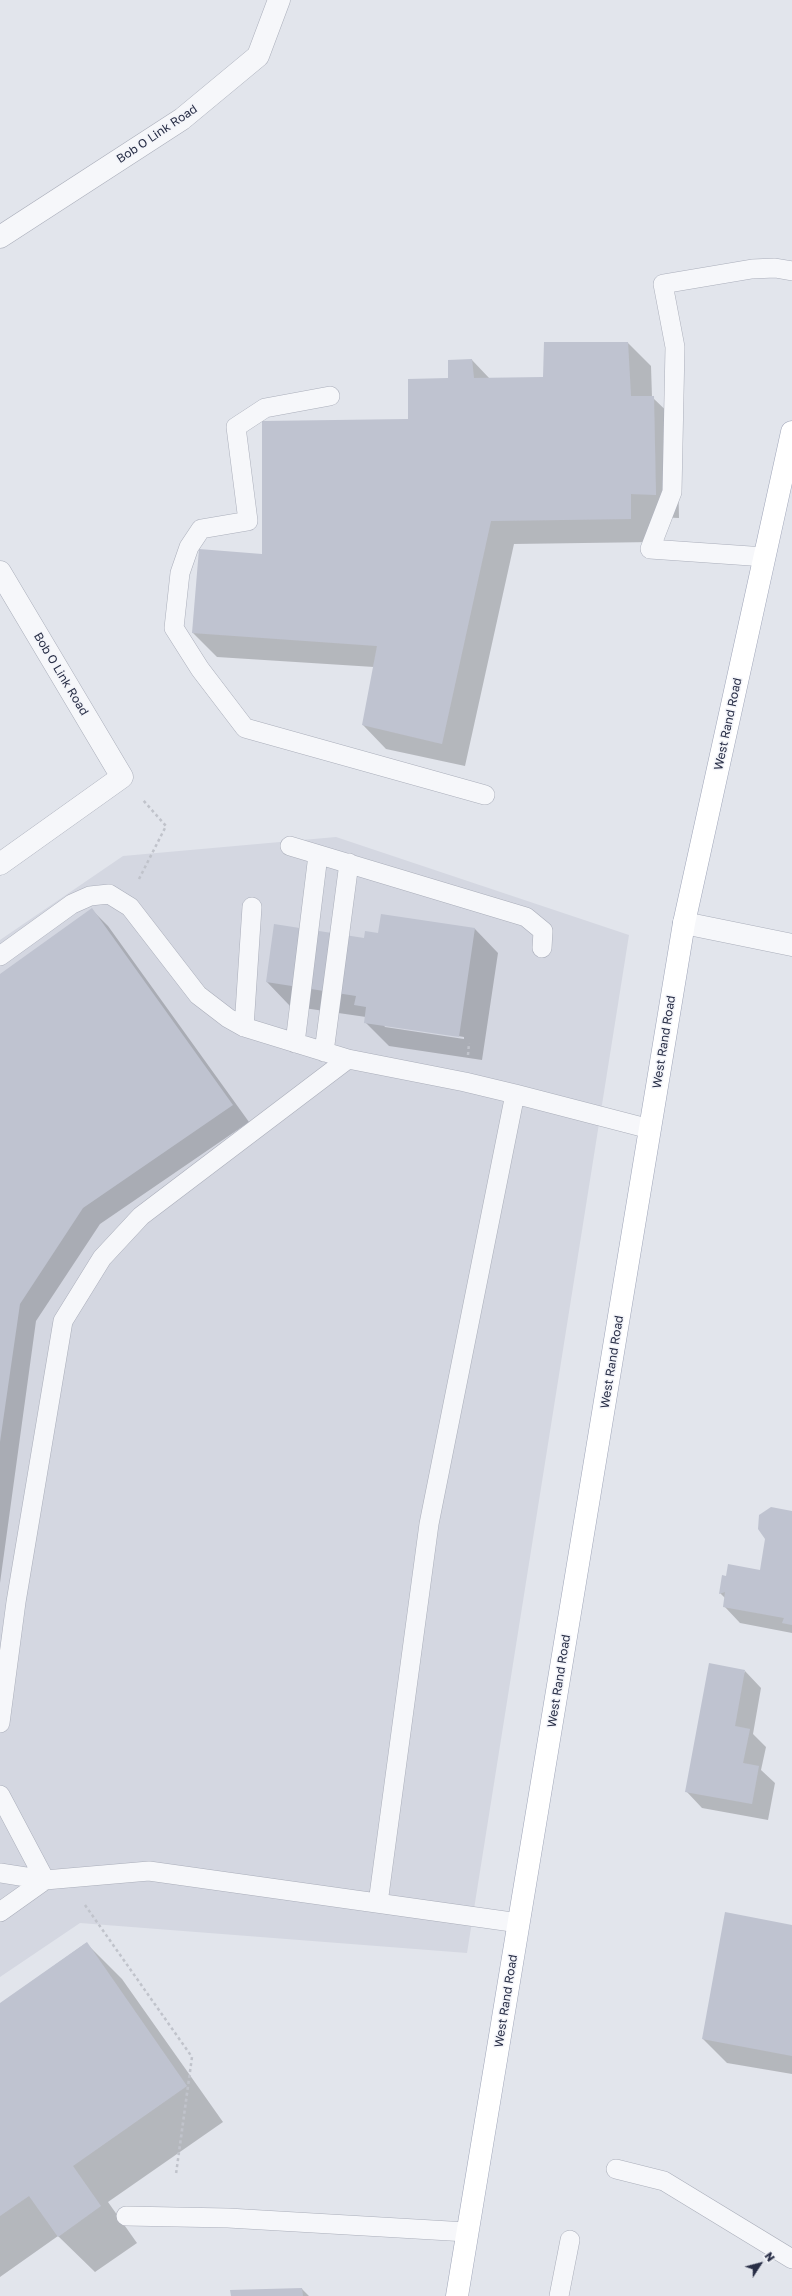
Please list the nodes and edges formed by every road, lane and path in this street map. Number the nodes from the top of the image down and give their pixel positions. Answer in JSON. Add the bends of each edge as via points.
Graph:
{"nodes":[{"id":1,"x":279,"y":0,"type":"edge"},
{"id":2,"x":0,"y":237,"type":"edge"},
{"id":3,"x":792,"y":271,"type":"edge"},
{"id":4,"x":330,"y":396,"type":"dead end"},
{"id":5,"x":792,"y":432,"type":"edge"},
{"id":6,"x":765,"y":557,"type":"junction"},
{"id":7,"x":0,"y":572,"type":"edge"},
{"id":8,"x":122,"y":777,"type":"junction"},
{"id":9,"x":485,"y":795,"type":"dead end"},
{"id":10,"x":290,"y":846,"type":"dead end"},
{"id":11,"x":318,"y":855,"type":"junction"},
{"id":12,"x":349,"y":863,"type":"junction"},
{"id":13,"x":0,"y":864,"type":"edge"},
{"id":14,"x":126,"y":905,"type":"junction"},
{"id":15,"x":252,"y":907,"type":"dead end"},
{"id":16,"x":684,"y":922,"type":"junction"},
{"id":17,"x":792,"y":944,"type":"edge"},
{"id":18,"x":542,"y":948,"type":"dead end"},
{"id":19,"x":0,"y":956,"type":"edge"},
{"id":20,"x":244,"y":1027,"type":"junction"},
{"id":21,"x":295,"y":1043,"type":"junction"},
{"id":22,"x":324,"y":1052,"type":"junction"},
{"id":23,"x":348,"y":1059,"type":"junction"},
{"id":24,"x":515,"y":1094,"type":"junction"},
{"id":25,"x":650,"y":1129,"type":"junction"},
{"id":26,"x":0,"y":1723,"type":"edge"},
{"id":27,"x":0,"y":1795,"type":"edge"},
{"id":28,"x":0,"y":1873,"type":"edge"},
{"id":29,"x":67,"y":1879,"type":"junction"},
{"id":30,"x":46,"y":1880,"type":"junction"},
{"id":31,"x":378,"y":1903,"type":"junction"},
{"id":32,"x":0,"y":1912,"type":"edge"},
{"id":33,"x":519,"y":1923,"type":"junction"},
{"id":34,"x":616,"y":2169,"type":"dead end"},
{"id":35,"x":176,"y":2174,"type":"dead end"},
{"id":36,"x":126,"y":2216,"type":"dead end"},
{"id":37,"x":467,"y":2232,"type":"junction"},
{"id":38,"x":570,"y":2240,"type":"dead end"},
{"id":39,"x":792,"y":2260,"type":"edge"},
{"id":40,"x":457,"y":2296,"type":"edge"},
{"id":41,"x":559,"y":2296,"type":"edge"}],
"edges":[{"from":1,"to":2,"type":"street","name":"Bob O Link Road","via":[[258,56],[182,119]]},
{"from":3,"to":6,"type":"lane","via":[[775,268],[752,269],[663,284],[675,347],[672,492],[650,549]]},
{"from":4,"to":9,"type":"lane","via":[[264,408],[236,427],[248,521],[201,529],[189,547],[180,573],[174,628],[200,669],[245,728]]},
{"from":5,"to":6,"type":"main road","name":"West Rand Road"},
{"from":6,"to":16,"type":"main road","name":"West Rand Road"},
{"from":7,"to":8,"type":"street","name":"Bob O Link Road"},
{"from":8,"to":13,"type":"street"},
{"from":8,"to":14,"type":"path","via":[[166,826]]},
{"from":10,"to":11,"type":"lane"},
{"from":11,"to":12,"type":"lane"},
{"from":11,"to":21,"type":"lane"},
{"from":12,"to":18,"type":"lane","via":[[526,917],[543,931]]},
{"from":12,"to":22,"type":"lane"},
{"from":14,"to":19,"type":"lane","via":[[109,894],[90,896],[72,904]]},
{"from":14,"to":20,"type":"lane","via":[[198,994],[228,1018]]},
{"from":15,"to":20,"type":"lane"},
{"from":16,"to":17,"type":"street"},
{"from":16,"to":25,"type":"main road","name":"West Rand Road"},
{"from":20,"to":21,"type":"lane"},
{"from":21,"to":22,"type":"lane"},
{"from":22,"to":23,"type":"lane"},
{"from":23,"to":24,"type":"lane"},
{"from":23,"to":26,"type":"lane","via":[[141,1216],[102,1258],[63,1321],[16,1602]]},
{"from":24,"to":25,"type":"lane"},
{"from":24,"to":31,"type":"lane","via":[[429,1524]]},
{"from":25,"to":33,"type":"main road","name":"West Rand Road"},
{"from":27,"to":30,"type":"lane"},
{"from":28,"to":30,"type":"lane"},
{"from":29,"to":30,"type":"lane"},
{"from":29,"to":31,"type":"lane","via":[[149,1871]]},
{"from":29,"to":35,"type":"path","via":[[192,2058]]},
{"from":30,"to":32,"type":"lane"},
{"from":31,"to":33,"type":"lane"},
{"from":33,"to":37,"type":"main road","name":"West Rand Road"},
{"from":34,"to":39,"type":"lane","via":[[664,2181]]},
{"from":36,"to":37,"type":"lane","via":[[228,2218]]},
{"from":37,"to":40,"type":"main road","name":"West Rand Road"},
{"from":38,"to":41,"type":"lane"}]}
